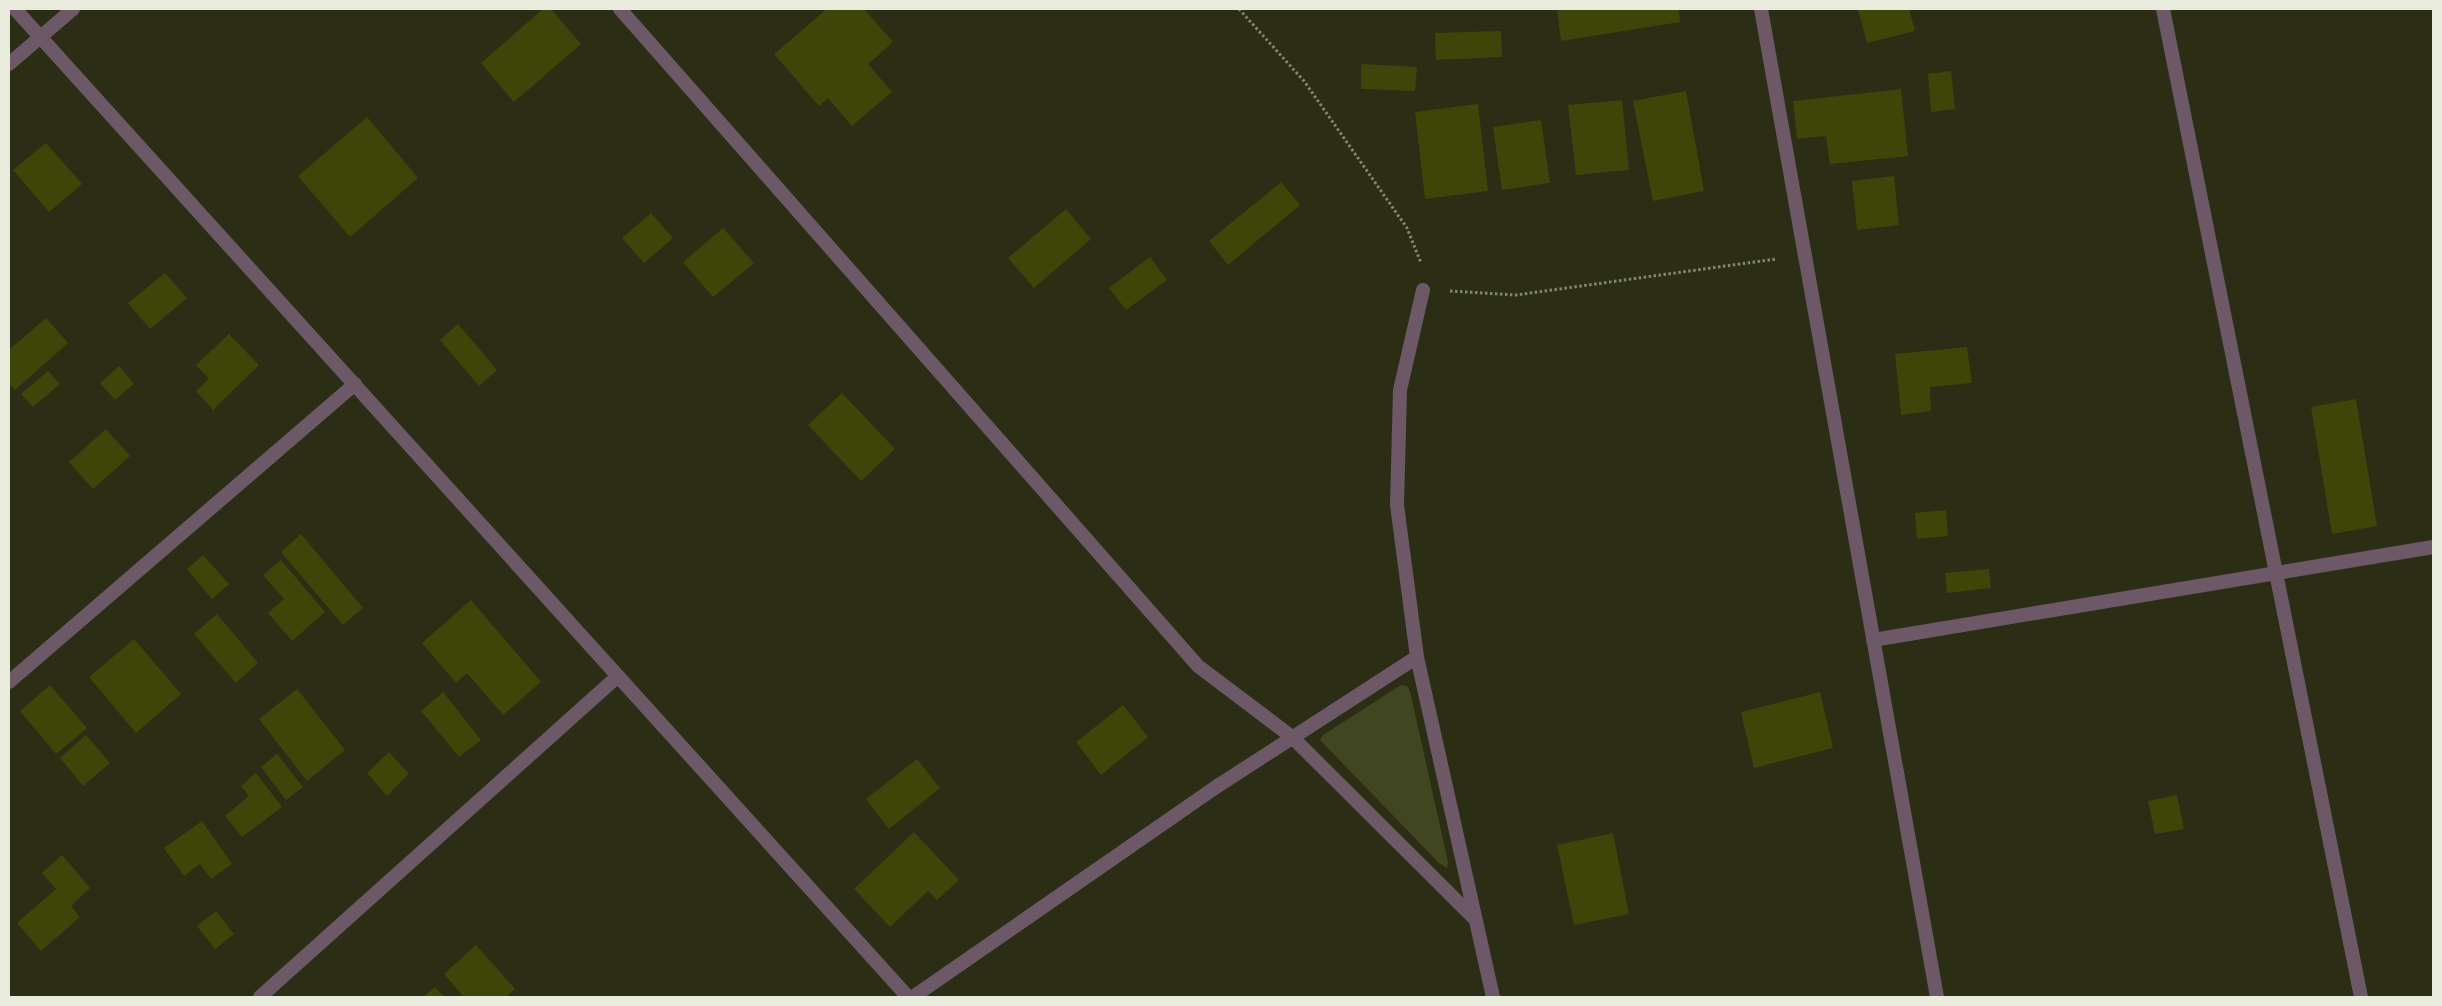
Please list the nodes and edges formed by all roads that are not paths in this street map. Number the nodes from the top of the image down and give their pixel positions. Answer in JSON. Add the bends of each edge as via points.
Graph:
{"nodes":[{"id":1,"x":15,"y":9,"type":"edge"},
{"id":2,"x":73,"y":9,"type":"edge"},
{"id":3,"x":620,"y":9,"type":"edge"},
{"id":4,"x":1760,"y":9,"type":"edge"},
{"id":5,"x":2163,"y":9,"type":"edge"},
{"id":6,"x":39,"y":37,"type":"junction"},
{"id":7,"x":9,"y":64,"type":"edge"},
{"id":8,"x":1424,"y":290,"type":"road end"},
{"id":9,"x":355,"y":384,"type":"junction"},
{"id":10,"x":2433,"y":547,"type":"edge"},
{"id":11,"x":2276,"y":575,"type":"junction"},
{"id":12,"x":1873,"y":640,"type":"junction"},
{"id":13,"x":1417,"y":656,"type":"junction"},
{"id":14,"x":618,"y":676,"type":"junction"},
{"id":15,"x":9,"y":682,"type":"edge"},
{"id":16,"x":1292,"y":737,"type":"junction"},
{"id":17,"x":1475,"y":919,"type":"junction"},
{"id":18,"x":260,"y":997,"type":"edge"},
{"id":19,"x":908,"y":997,"type":"edge"},
{"id":20,"x":913,"y":997,"type":"edge"},
{"id":21,"x":1493,"y":997,"type":"edge"},
{"id":22,"x":1937,"y":997,"type":"edge"},
{"id":23,"x":2361,"y":997,"type":"edge"}],
"edges":[{"from":1,"to":6,"type":"street"},
{"from":2,"to":6,"type":"street"},
{"from":3,"to":16,"type":"street","via":[[1198,666]]},
{"from":4,"to":12,"type":"street"},
{"from":5,"to":11,"type":"street"},
{"from":6,"to":7,"type":"street"},
{"from":6,"to":9,"type":"street"},
{"from":8,"to":13,"type":"street","via":[[1400,390],[1397,505]]},
{"from":9,"to":14,"type":"street"},
{"from":9,"to":15,"type":"street"},
{"from":10,"to":11,"type":"street"},
{"from":11,"to":12,"type":"street"},
{"from":11,"to":23,"type":"street"},
{"from":12,"to":22,"type":"street"},
{"from":13,"to":16,"type":"street"},
{"from":13,"to":17,"type":"street"},
{"from":14,"to":18,"type":"street"},
{"from":14,"to":19,"type":"street"},
{"from":16,"to":17,"type":"street"},
{"from":16,"to":20,"type":"street"},
{"from":17,"to":21,"type":"street"}]}
